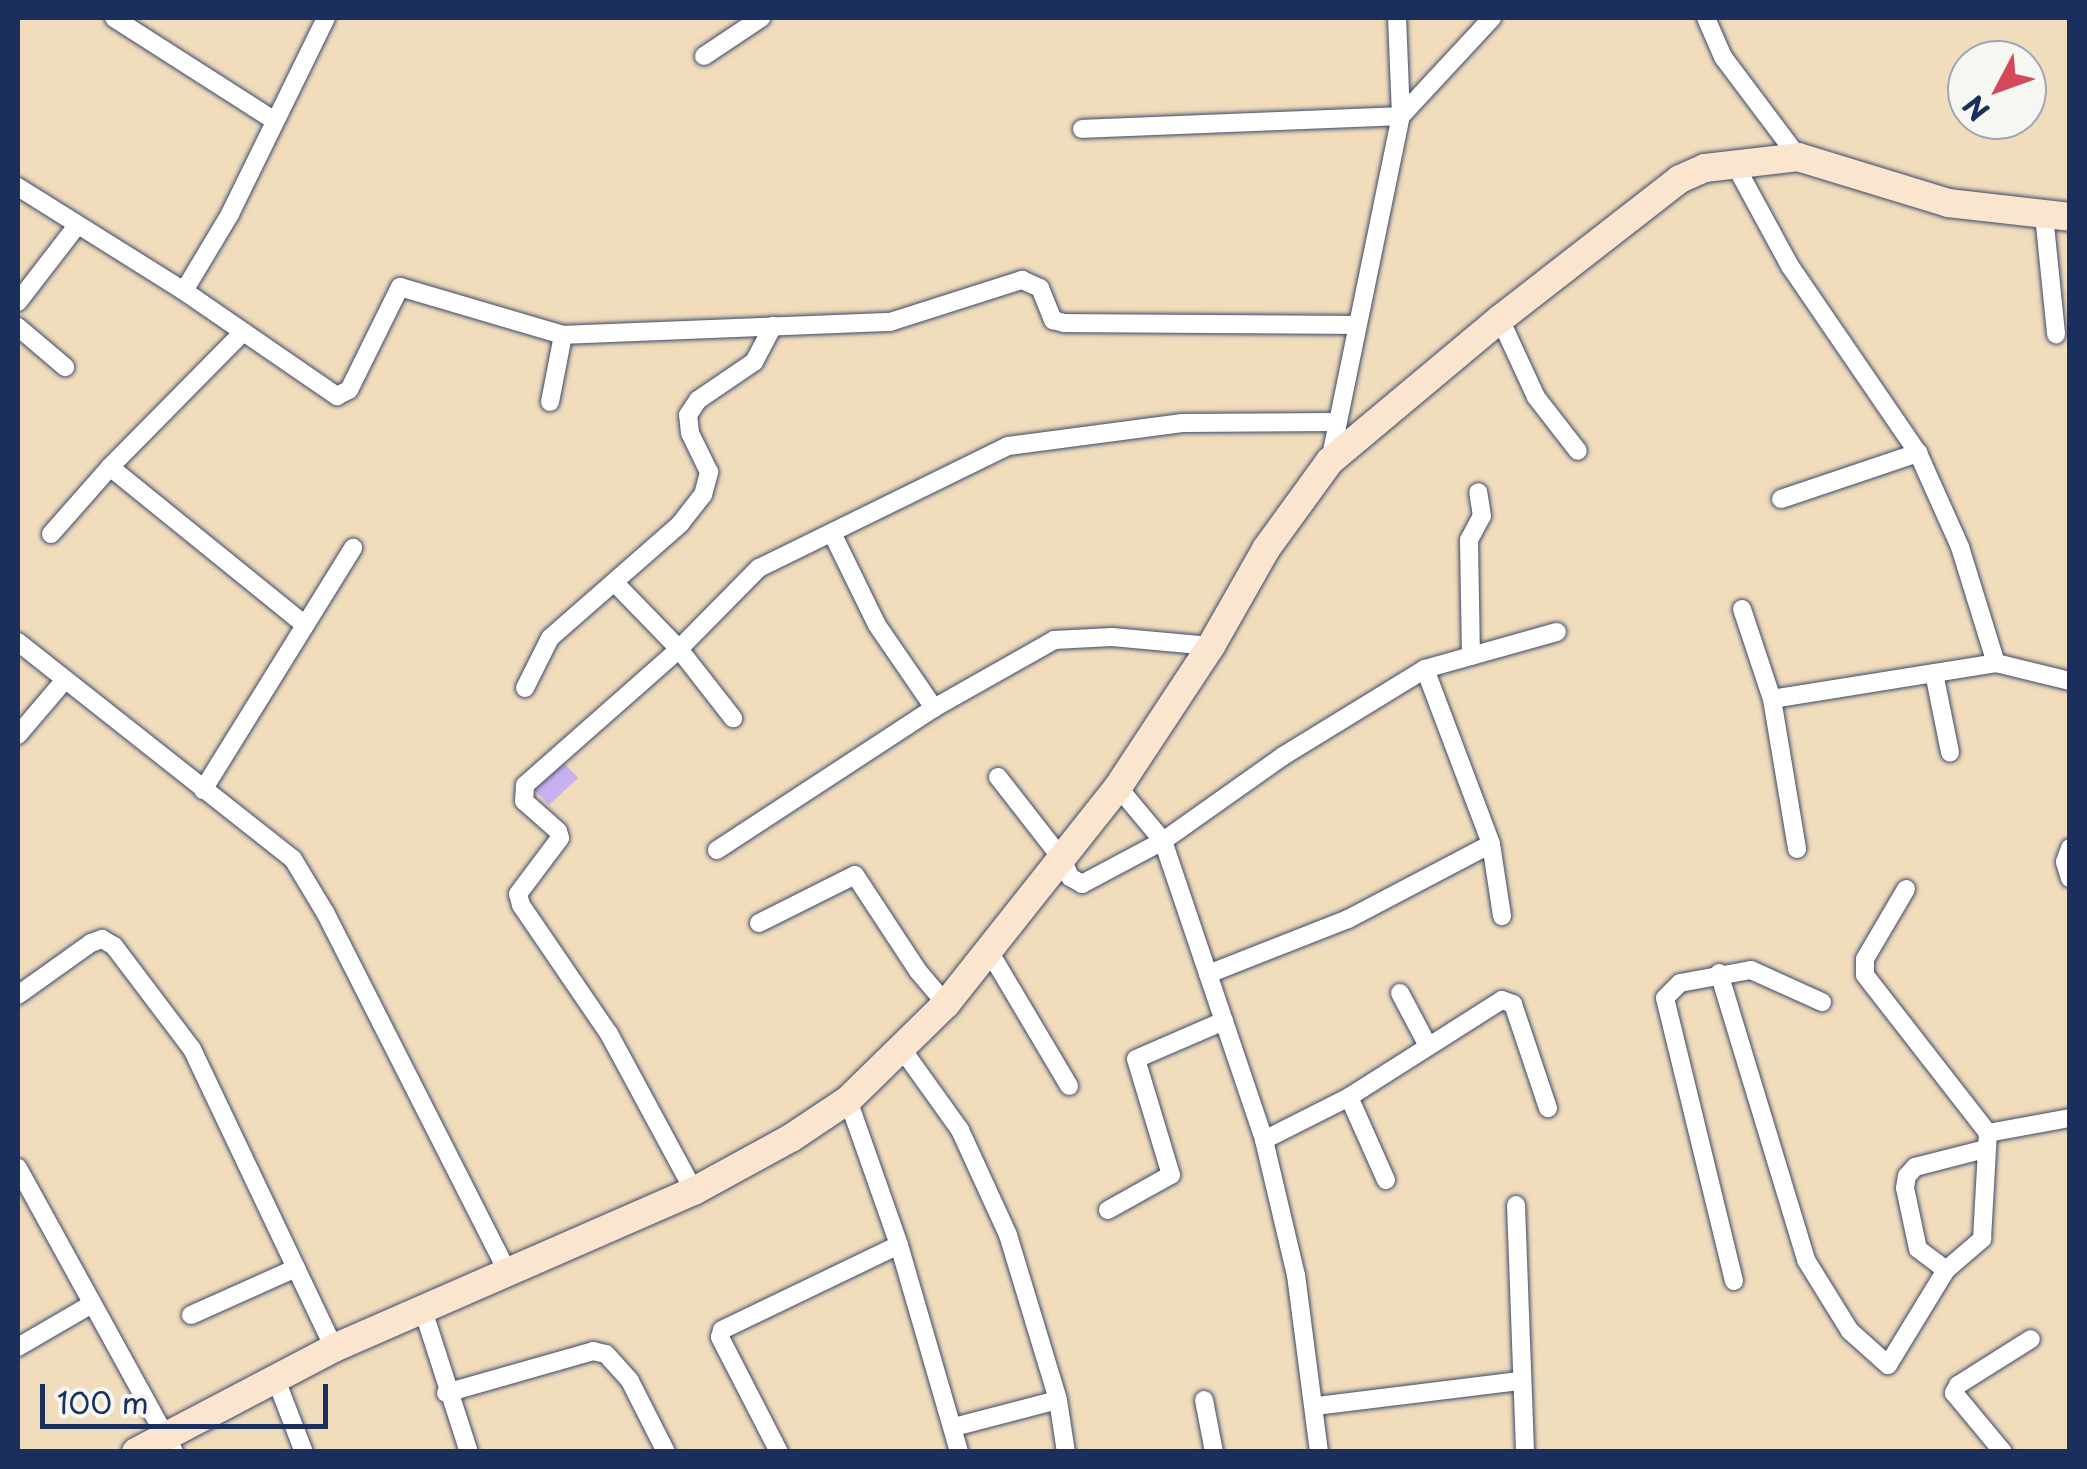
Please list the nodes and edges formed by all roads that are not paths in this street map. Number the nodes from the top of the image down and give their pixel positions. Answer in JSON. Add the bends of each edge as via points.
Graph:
{"nodes":[{"id":1,"x":114,"y":18,"type":"edge"},
{"id":2,"x":326,"y":18,"type":"edge"},
{"id":3,"x":761,"y":18,"type":"edge"},
{"id":4,"x":1397,"y":18,"type":"edge"},
{"id":5,"x":1492,"y":18,"type":"edge"},
{"id":6,"x":1706,"y":18,"type":"edge"},
{"id":7,"x":704,"y":56,"type":"dead end"},
{"id":8,"x":1401,"y":116,"type":"junction"},
{"id":9,"x":275,"y":121,"type":"junction"},
{"id":10,"x":1082,"y":129,"type":"dead end"},
{"id":11,"x":1798,"y":156,"type":"junction"},
{"id":12,"x":1734,"y":163,"type":"junction"},
{"id":13,"x":18,"y":188,"type":"edge"},
{"id":14,"x":2057,"y":216,"type":"edge"},
{"id":15,"x":76,"y":227,"type":"junction"},
{"id":16,"x":184,"y":291,"type":"junction"},
{"id":17,"x":18,"y":302,"type":"edge"},
{"id":18,"x":1500,"y":318,"type":"junction"},
{"id":19,"x":1357,"y":325,"type":"junction"},
{"id":20,"x":773,"y":326,"type":"junction"},
{"id":21,"x":18,"y":327,"type":"edge"},
{"id":22,"x":242,"y":333,"type":"junction"},
{"id":23,"x":2056,"y":334,"type":"dead end"},
{"id":24,"x":563,"y":335,"type":"junction"},
{"id":25,"x":65,"y":367,"type":"dead end"},
{"id":26,"x":550,"y":402,"type":"dead end"},
{"id":27,"x":1336,"y":422,"type":"junction"},
{"id":28,"x":1578,"y":451,"type":"dead end"},
{"id":29,"x":1918,"y":453,"type":"junction"},
{"id":30,"x":1330,"y":461,"type":"junction"},
{"id":31,"x":110,"y":466,"type":"junction"},
{"id":32,"x":1478,"y":492,"type":"dead end"},
{"id":33,"x":1780,"y":499,"type":"dead end"},
{"id":34,"x":832,"y":532,"type":"junction"},
{"id":35,"x":51,"y":534,"type":"dead end"},
{"id":36,"x":353,"y":548,"type":"dead end"},
{"id":37,"x":616,"y":584,"type":"junction"},
{"id":38,"x":1742,"y":609,"type":"dead end"},
{"id":39,"x":305,"y":624,"type":"junction"},
{"id":40,"x":1557,"y":632,"type":"dead end"},
{"id":41,"x":18,"y":642,"type":"edge"},
{"id":42,"x":1211,"y":646,"type":"junction"},
{"id":43,"x":679,"y":649,"type":"junction"},
{"id":44,"x":1471,"y":656,"type":"junction"},
{"id":45,"x":1996,"y":664,"type":"junction"},
{"id":46,"x":1425,"y":669,"type":"junction"},
{"id":47,"x":1934,"y":674,"type":"junction"},
{"id":48,"x":64,"y":681,"type":"junction"},
{"id":49,"x":2070,"y":681,"type":"edge"},
{"id":50,"x":525,"y":688,"type":"dead end"},
{"id":51,"x":1772,"y":699,"type":"junction"},
{"id":52,"x":934,"y":708,"type":"junction"},
{"id":53,"x":733,"y":718,"type":"dead end"},
{"id":54,"x":18,"y":735,"type":"edge"},
{"id":55,"x":1950,"y":752,"type":"dead end"},
{"id":56,"x":998,"y":777,"type":"dead end"},
{"id":57,"x":1118,"y":787,"type":"junction"},
{"id":58,"x":203,"y":790,"type":"junction"},
{"id":59,"x":1163,"y":841,"type":"junction"},
{"id":60,"x":1491,"y":844,"type":"junction"},
{"id":61,"x":2070,"y":848,"type":"edge"},
{"id":62,"x":1797,"y":849,"type":"dead end"},
{"id":63,"x":717,"y":850,"type":"dead end"},
{"id":64,"x":1062,"y":859,"type":"junction"},
{"id":65,"x":2070,"y":878,"type":"edge"},
{"id":66,"x":1906,"y":889,"type":"dead end"},
{"id":67,"x":1502,"y":916,"type":"dead end"},
{"id":68,"x":759,"y":922,"type":"dead end"},
{"id":69,"x":989,"y":951,"type":"junction"},
{"id":70,"x":1720,"y":973,"type":"junction"},
{"id":71,"x":1208,"y":974,"type":"junction"},
{"id":72,"x":1400,"y":993,"type":"dead end"},
{"id":73,"x":18,"y":994,"type":"edge"},
{"id":74,"x":1822,"y":1002,"type":"dead end"},
{"id":75,"x":946,"y":1004,"type":"junction"},
{"id":76,"x":1224,"y":1022,"type":"junction"},
{"id":77,"x":1428,"y":1044,"type":"junction"},
{"id":78,"x":902,"y":1049,"type":"junction"},
{"id":79,"x":1069,"y":1086,"type":"dead end"},
{"id":80,"x":1349,"y":1097,"type":"junction"},
{"id":81,"x":848,"y":1100,"type":"junction"},
{"id":82,"x":1548,"y":1108,"type":"dead end"},
{"id":83,"x":2070,"y":1118,"type":"edge"},
{"id":84,"x":1264,"y":1140,"type":"junction"},
{"id":85,"x":1986,"y":1141,"type":"junction"},
{"id":86,"x":18,"y":1168,"type":"edge"},
{"id":87,"x":1386,"y":1180,"type":"dead end"},
{"id":88,"x":694,"y":1191,"type":"junction"},
{"id":89,"x":1516,"y":1206,"type":"dead end"},
{"id":90,"x":1108,"y":1210,"type":"dead end"},
{"id":91,"x":900,"y":1245,"type":"junction"},
{"id":92,"x":296,"y":1268,"type":"junction"},
{"id":93,"x":1946,"y":1270,"type":"junction"},
{"id":94,"x":508,"y":1272,"type":"junction"},
{"id":95,"x":1734,"y":1282,"type":"dead end"},
{"id":96,"x":92,"y":1304,"type":"junction"},
{"id":97,"x":423,"y":1310,"type":"junction"},
{"id":98,"x":191,"y":1315,"type":"dead end"},
{"id":99,"x":2031,"y":1340,"type":"dead end"},
{"id":100,"x":18,"y":1347,"type":"edge"},
{"id":101,"x":334,"y":1348,"type":"junction"},
{"id":102,"x":275,"y":1377,"type":"junction"},
{"id":103,"x":1520,"y":1381,"type":"junction"},
{"id":104,"x":446,"y":1392,"type":"junction"},
{"id":105,"x":1058,"y":1400,"type":"junction"},
{"id":106,"x":1204,"y":1400,"type":"dead end"},
{"id":107,"x":1316,"y":1406,"type":"junction"},
{"id":108,"x":954,"y":1427,"type":"junction"},
{"id":109,"x":169,"y":1443,"type":"edge"},
{"id":110,"x":2005,"y":1451,"type":"edge"},
{"id":111,"x":136,"y":1452,"type":"edge"},
{"id":112,"x":304,"y":1452,"type":"edge"},
{"id":113,"x":469,"y":1452,"type":"edge"},
{"id":114,"x":666,"y":1452,"type":"edge"},
{"id":115,"x":779,"y":1452,"type":"edge"},
{"id":116,"x":959,"y":1452,"type":"edge"},
{"id":117,"x":1066,"y":1452,"type":"edge"},
{"id":118,"x":1214,"y":1452,"type":"edge"},
{"id":119,"x":1319,"y":1452,"type":"edge"},
{"id":120,"x":1525,"y":1452,"type":"edge"}],
"edges":[{"from":1,"to":9,"type":"street"},
{"from":2,"to":9,"type":"street"},
{"from":3,"to":7,"type":"street"},
{"from":4,"to":8,"type":"street"},
{"from":5,"to":8,"type":"street"},
{"from":6,"to":11,"type":"street","via":[[1723,58]]},
{"from":8,"to":10,"type":"street"},
{"from":8,"to":19,"type":"street"},
{"from":9,"to":16,"type":"street"},
{"from":11,"to":12,"type":"main road"},
{"from":11,"to":14,"type":"main road","via":[[1948,203]]},
{"from":12,"to":18,"type":"main road","via":[[1680,179]]},
{"from":12,"to":29,"type":"street","via":[[1790,266]]},
{"from":13,"to":15,"type":"street"},
{"from":14,"to":23,"type":"street"},
{"from":15,"to":16,"type":"street"},
{"from":15,"to":17,"type":"street"},
{"from":16,"to":22,"type":"street"},
{"from":18,"to":28,"type":"street","via":[[1536,397]]},
{"from":18,"to":30,"type":"main road"},
{"from":19,"to":20,"type":"street","via":[[1064,323],[1052,320],[1040,288],[1022,280],[890,322]]},
{"from":19,"to":27,"type":"street"},
{"from":20,"to":24,"type":"street"},
{"from":20,"to":37,"type":"street","via":[[754,362],[698,400],[688,415],[709,472],[703,495]]},
{"from":21,"to":25,"type":"street"},
{"from":22,"to":24,"type":"street","via":[[338,396],[349,390],[400,287]]},
{"from":22,"to":31,"type":"street"},
{"from":24,"to":26,"type":"street"},
{"from":27,"to":30,"type":"street"},
{"from":27,"to":34,"type":"street","via":[[1182,423],[1008,446]]},
{"from":29,"to":33,"type":"street"},
{"from":29,"to":45,"type":"street","via":[[1960,547]]},
{"from":30,"to":42,"type":"main road","via":[[1266,549]]},
{"from":31,"to":35,"type":"street"},
{"from":31,"to":39,"type":"street"},
{"from":32,"to":44,"type":"street","via":[[1482,516],[1470,540]]},
{"from":34,"to":43,"type":"street","via":[[759,568]]},
{"from":34,"to":52,"type":"street","via":[[877,625]]},
{"from":36,"to":39,"type":"street"},
{"from":37,"to":43,"type":"street"},
{"from":37,"to":50,"type":"street","via":[[550,638]]},
{"from":38,"to":51,"type":"street"},
{"from":39,"to":58,"type":"street"},
{"from":40,"to":44,"type":"street"},
{"from":41,"to":48,"type":"street"},
{"from":42,"to":52,"type":"street","via":[[1112,637],[1054,640]]},
{"from":42,"to":57,"type":"main road"},
{"from":43,"to":53,"type":"street"},
{"from":43,"to":88,"type":"street","via":[[525,785],[524,801],[560,838],[518,894],[609,1034]]},
{"from":44,"to":46,"type":"street"},
{"from":45,"to":47,"type":"street"},
{"from":45,"to":49,"type":"street"},
{"from":46,"to":59,"type":"street"},
{"from":46,"to":60,"type":"street"},
{"from":47,"to":51,"type":"street"},
{"from":47,"to":55,"type":"street"},
{"from":48,"to":54,"type":"street"},
{"from":48,"to":58,"type":"street"},
{"from":51,"to":62,"type":"street"},
{"from":52,"to":63,"type":"street"},
{"from":56,"to":64,"type":"street"},
{"from":57,"to":59,"type":"street"},
{"from":57,"to":64,"type":"main road"},
{"from":58,"to":94,"type":"street","via":[[294,859]]},
{"from":59,"to":64,"type":"street","via":[[1082,884]]},
{"from":59,"to":71,"type":"street"},
{"from":60,"to":67,"type":"street"},
{"from":60,"to":71,"type":"street","via":[[1348,919]]},
{"from":61,"to":65,"type":"street"},
{"from":64,"to":69,"type":"main road"},
{"from":66,"to":85,"type":"street","via":[[1865,959],[1865,975]]},
{"from":68,"to":75,"type":"street","via":[[855,875]]},
{"from":69,"to":75,"type":"main road"},
{"from":69,"to":79,"type":"street"},
{"from":70,"to":74,"type":"street","via":[[1751,970]]},
{"from":70,"to":93,"type":"street","via":[[1806,1260],[1850,1331],[1881,1363],[1894,1361]]},
{"from":70,"to":95,"type":"street","via":[[1680,983],[1666,998]]},
{"from":71,"to":76,"type":"street"},
{"from":72,"to":77,"type":"street"},
{"from":73,"to":92,"type":"street","via":[[91,943],[102,939],[114,946],[192,1050]]},
{"from":75,"to":78,"type":"main road"},
{"from":76,"to":84,"type":"street"},
{"from":76,"to":90,"type":"street","via":[[1136,1059],[1171,1175]]},
{"from":77,"to":80,"type":"street"},
{"from":77,"to":82,"type":"street","via":[[1508,1000]]},
{"from":78,"to":81,"type":"main road"},
{"from":78,"to":105,"type":"street","via":[[960,1130],[1008,1235]]},
{"from":80,"to":84,"type":"street"},
{"from":80,"to":87,"type":"street"},
{"from":81,"to":88,"type":"main road"},
{"from":81,"to":91,"type":"street"},
{"from":83,"to":85,"type":"street"},
{"from":84,"to":107,"type":"street","via":[[1296,1275]]},
{"from":85,"to":93,"type":"street","via":[[1982,1238]]},
{"from":85,"to":93,"type":"street","via":[[1907,1176],[1918,1249]]},
{"from":86,"to":96,"type":"street"},
{"from":88,"to":94,"type":"main road"},
{"from":89,"to":103,"type":"street"},
{"from":91,"to":108,"type":"street"},
{"from":91,"to":115,"type":"street","via":[[722,1330]]},
{"from":92,"to":98,"type":"street"},
{"from":92,"to":101,"type":"street"},
{"from":94,"to":97,"type":"main road"},
{"from":96,"to":100,"type":"street"},
{"from":96,"to":109,"type":"street"},
{"from":97,"to":101,"type":"main road"},
{"from":97,"to":104,"type":"street"},
{"from":99,"to":110,"type":"street","via":[[1954,1393]]},
{"from":101,"to":102,"type":"main road"},
{"from":102,"to":109,"type":"main road"},
{"from":102,"to":112,"type":"street"},
{"from":103,"to":107,"type":"street"},
{"from":103,"to":120,"type":"street"},
{"from":104,"to":113,"type":"street"},
{"from":104,"to":114,"type":"street","via":[[606,1354],[630,1381]]},
{"from":105,"to":108,"type":"street"},
{"from":105,"to":117,"type":"street"},
{"from":106,"to":118,"type":"street"},
{"from":107,"to":119,"type":"street"},
{"from":108,"to":116,"type":"street"},
{"from":109,"to":111,"type":"main road"}]}
